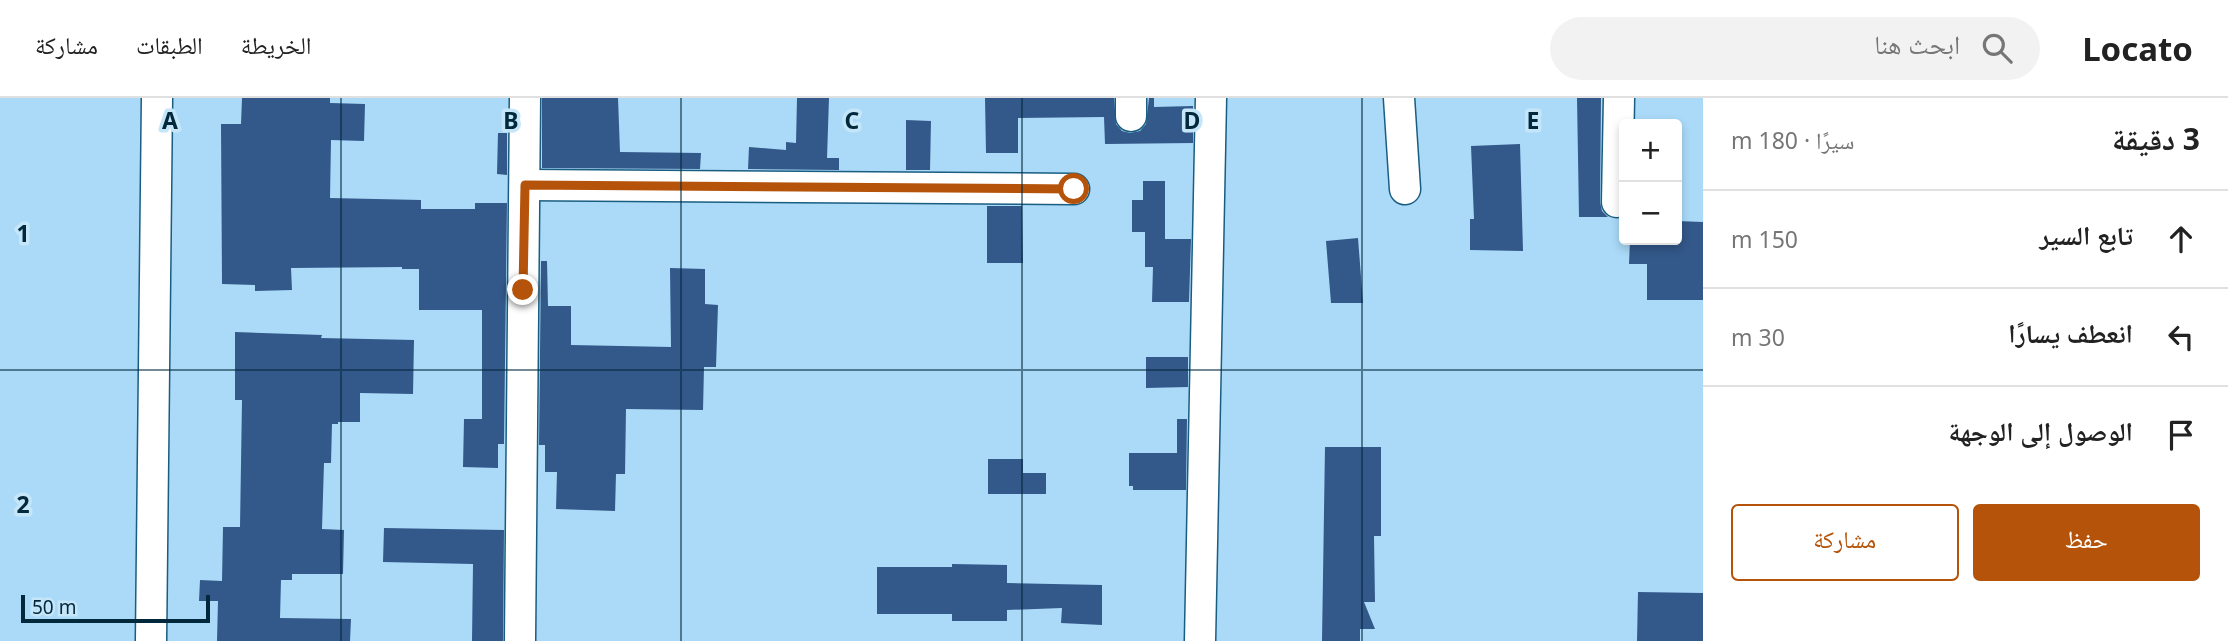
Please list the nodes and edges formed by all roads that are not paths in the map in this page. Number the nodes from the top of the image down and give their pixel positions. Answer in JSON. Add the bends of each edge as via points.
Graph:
{"nodes":[{"id":1,"x":157,"y":98,"type":"edge"},
{"id":2,"x":525,"y":98,"type":"edge"},
{"id":3,"x":1212,"y":98,"type":"edge"},
{"id":4,"x":1399,"y":98,"type":"edge"},
{"id":5,"x":1619,"y":98,"type":"edge"},
{"id":6,"x":525,"y":185,"type":"junction"},
{"id":7,"x":1074,"y":189,"type":"dead end"},
{"id":8,"x":1405,"y":189,"type":"dead end"},
{"id":9,"x":1617,"y":202,"type":"dead end"},
{"id":10,"x":151,"y":641,"type":"edge"},
{"id":11,"x":520,"y":641,"type":"edge"},
{"id":12,"x":1200,"y":641,"type":"edge"}],
"edges":[{"from":1,"to":10,"type":"street"},
{"from":2,"to":6,"type":"street"},
{"from":3,"to":12,"type":"street"},
{"from":4,"to":8,"type":"street"},
{"from":5,"to":9,"type":"street"},
{"from":6,"to":7,"type":"street"},
{"from":6,"to":11,"type":"street"}]}
